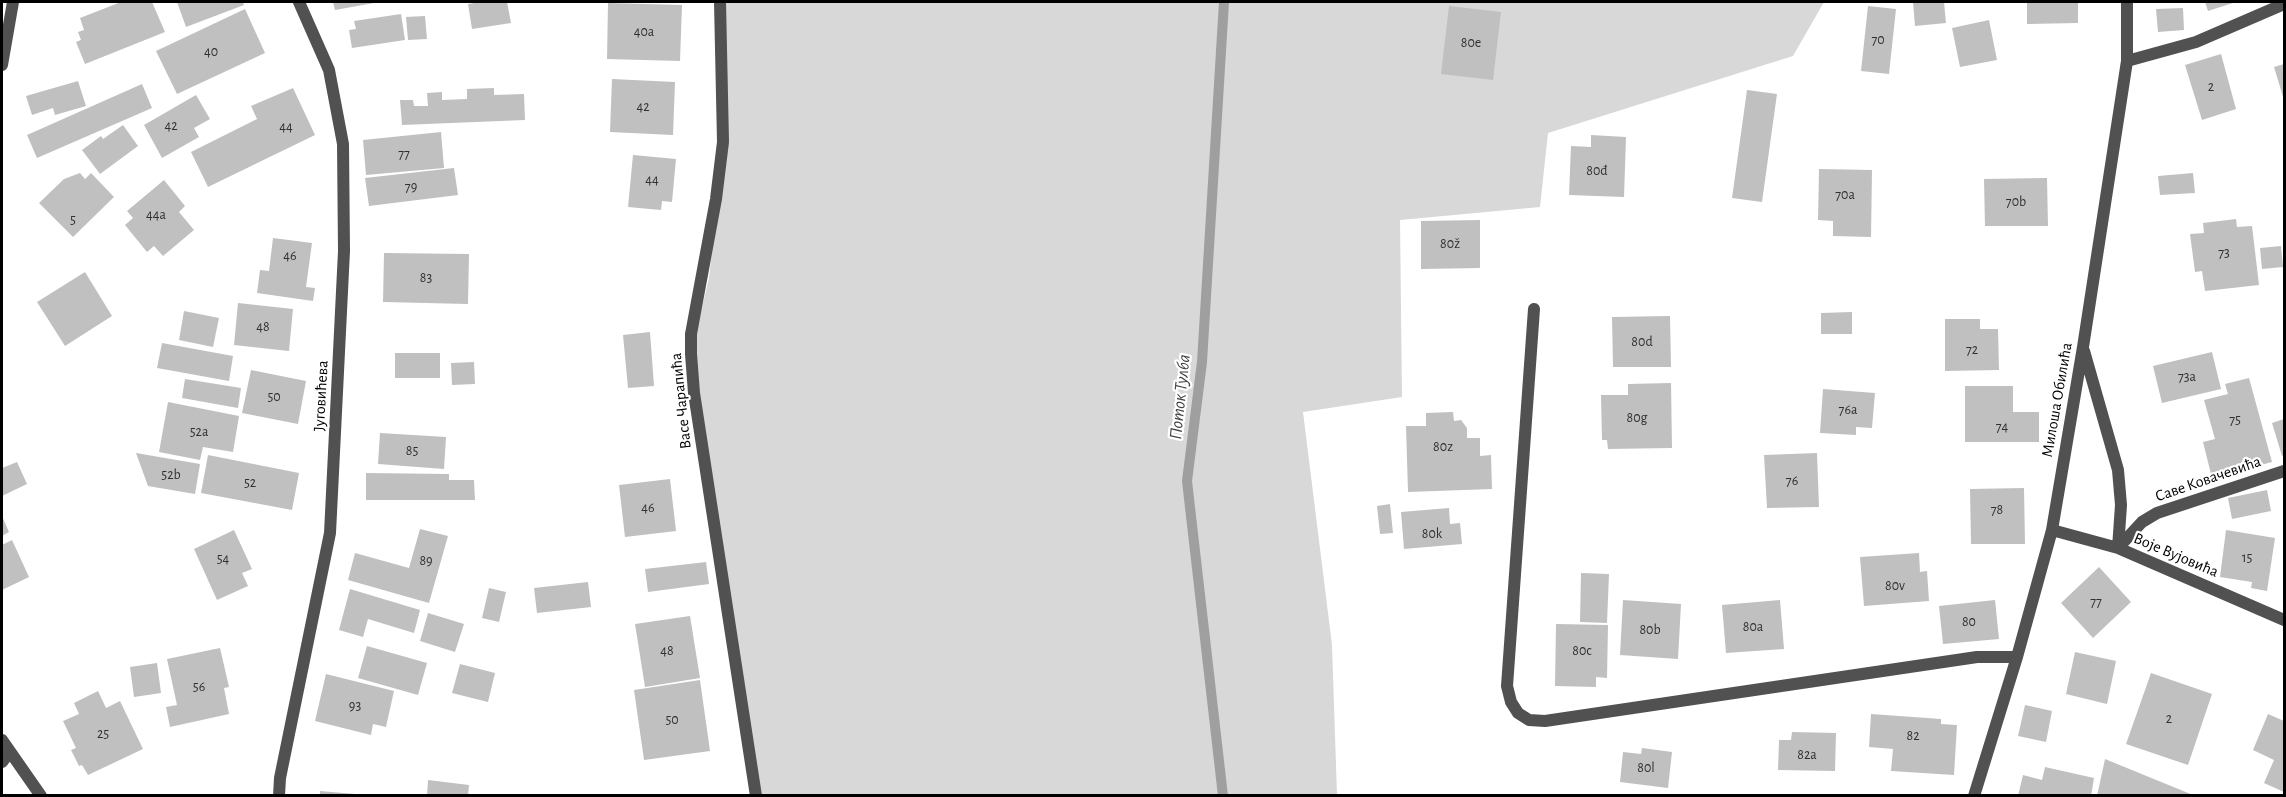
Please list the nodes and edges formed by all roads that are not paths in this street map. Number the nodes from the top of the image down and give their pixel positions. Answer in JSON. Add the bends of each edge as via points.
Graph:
{"nodes":[{"id":1,"x":13,"y":2,"type":"edge"},
{"id":2,"x":298,"y":2,"type":"edge"},
{"id":3,"x":720,"y":2,"type":"edge"},
{"id":4,"x":2127,"y":2,"type":"edge"},
{"id":5,"x":2284,"y":4,"type":"edge"},
{"id":6,"x":2127,"y":61,"type":"junction"},
{"id":7,"x":2,"y":65,"type":"edge"},
{"id":8,"x":1534,"y":309,"type":"dead end"},
{"id":9,"x":2083,"y":347,"type":"junction"},
{"id":10,"x":2284,"y":471,"type":"edge"},
{"id":11,"x":2052,"y":530,"type":"junction"},
{"id":12,"x":2118,"y":548,"type":"junction"},
{"id":13,"x":2284,"y":620,"type":"edge"},
{"id":14,"x":2017,"y":657,"type":"junction"},
{"id":15,"x":2,"y":740,"type":"edge"},
{"id":16,"x":5,"y":758,"type":"edge"},
{"id":17,"x":41,"y":795,"type":"edge"},
{"id":18,"x":279,"y":795,"type":"edge"},
{"id":19,"x":756,"y":795,"type":"edge"},
{"id":20,"x":1974,"y":795,"type":"edge"}],
"edges":[{"from":1,"to":7,"type":"street"},
{"from":2,"to":18,"type":"street","name":"Југовићева","via":[[329,70],[343,144],[345,251],[330,533]]},
{"from":3,"to":19,"type":"street","name":"Васе Чарапића","via":[[723,142],[691,354]]},
{"from":4,"to":6,"type":"street","name":"Милоша Обилића"},
{"from":5,"to":6,"type":"street","via":[[2196,42]]},
{"from":6,"to":9,"type":"street","name":"Милоша Обилића"},
{"from":8,"to":14,"type":"street","via":[[1507,686],[1518,713],[1529,720],[1545,721],[1977,657]]},
{"from":9,"to":11,"type":"street","name":"Милоша Обилића"},
{"from":9,"to":12,"type":"street","via":[[2118,470]]},
{"from":10,"to":12,"type":"street","name":"Саве Ковачевића","via":[[2157,513],[2142,522]]},
{"from":11,"to":12,"type":"street","name":"Воје Вујовића"},
{"from":11,"to":14,"type":"street","name":"Милоша Обилића"},
{"from":12,"to":13,"type":"street","name":"Воје Вујовића"},
{"from":14,"to":20,"type":"street","name":"Милоша Обилића"},
{"from":15,"to":16,"type":"street"},
{"from":16,"to":17,"type":"street"}]}
